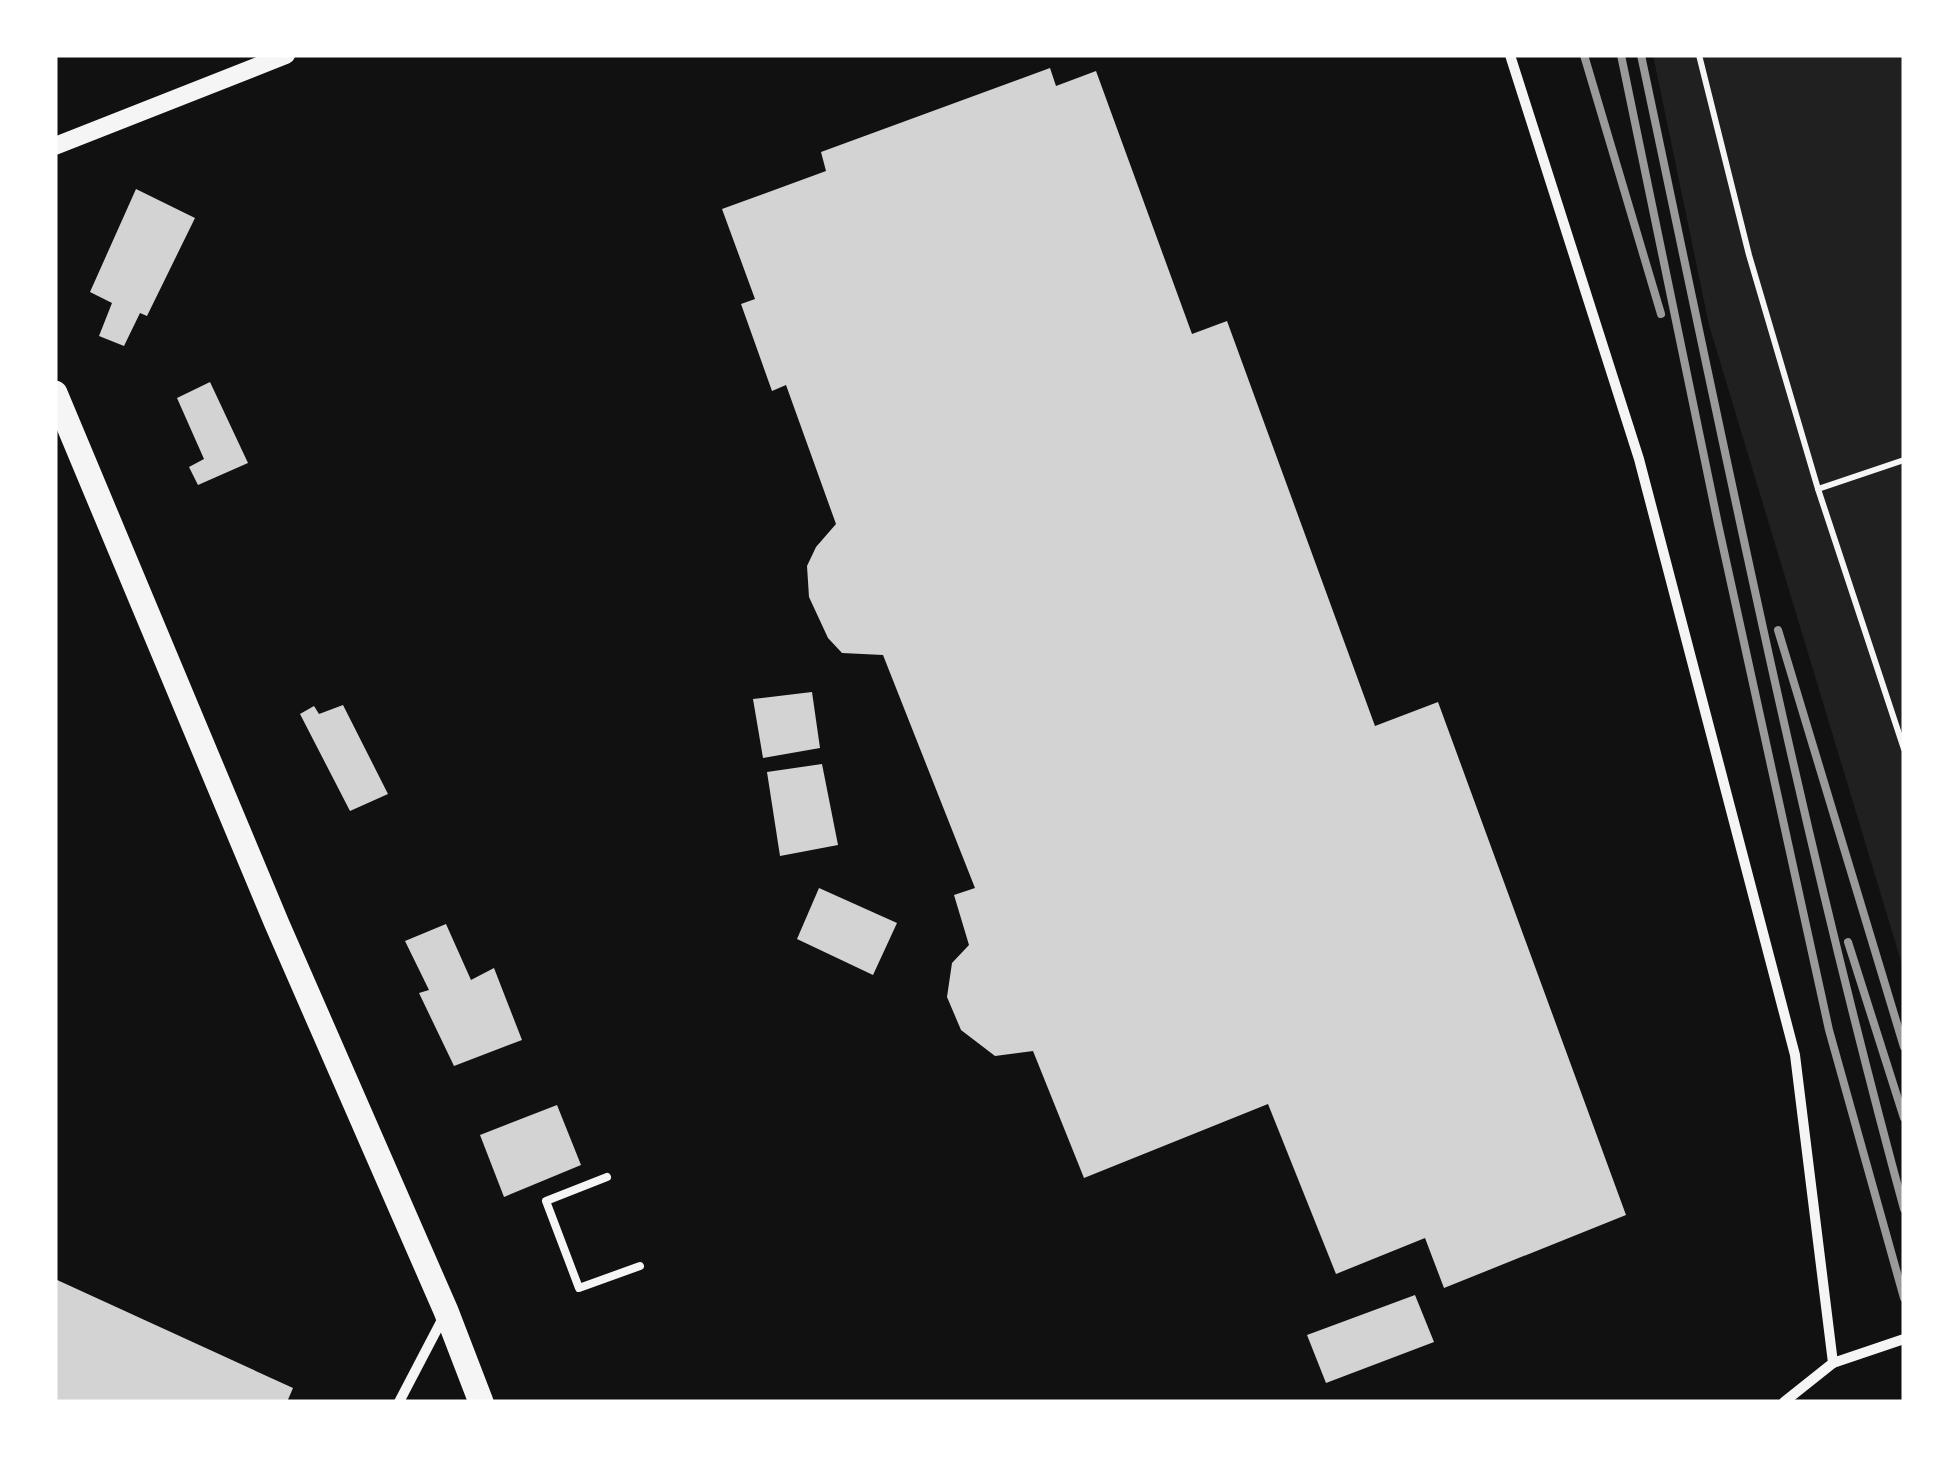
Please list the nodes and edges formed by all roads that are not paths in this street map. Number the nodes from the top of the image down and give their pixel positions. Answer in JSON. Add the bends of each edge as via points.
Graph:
{"nodes":[{"id":1,"x":286,"y":55,"type":"edge"},
{"id":2,"x":1510,"y":55,"type":"edge"},
{"id":3,"x":55,"y":146,"type":"edge"},
{"id":4,"x":55,"y":393,"type":"edge"},
{"id":5,"x":607,"y":1177,"type":"dead end"},
{"id":6,"x":640,"y":1266,"type":"dead end"},
{"id":7,"x":446,"y":1312,"type":"junction"},
{"id":8,"x":1904,"y":1339,"type":"edge"},
{"id":9,"x":1833,"y":1363,"type":"junction"},
{"id":10,"x":399,"y":1402,"type":"edge"},
{"id":11,"x":481,"y":1402,"type":"edge"},
{"id":12,"x":1784,"y":1402,"type":"edge"}],
"edges":[{"from":1,"to":3,"type":"street"},
{"from":2,"to":9,"type":"street","via":[[1639,459],[1794,1055]]},
{"from":4,"to":7,"type":"main road"},
{"from":5,"to":6,"type":"lane","via":[[546,1201],[579,1288]]},
{"from":7,"to":10,"type":"street"},
{"from":7,"to":11,"type":"main road"},
{"from":8,"to":9,"type":"street"},
{"from":9,"to":12,"type":"street"}]}
